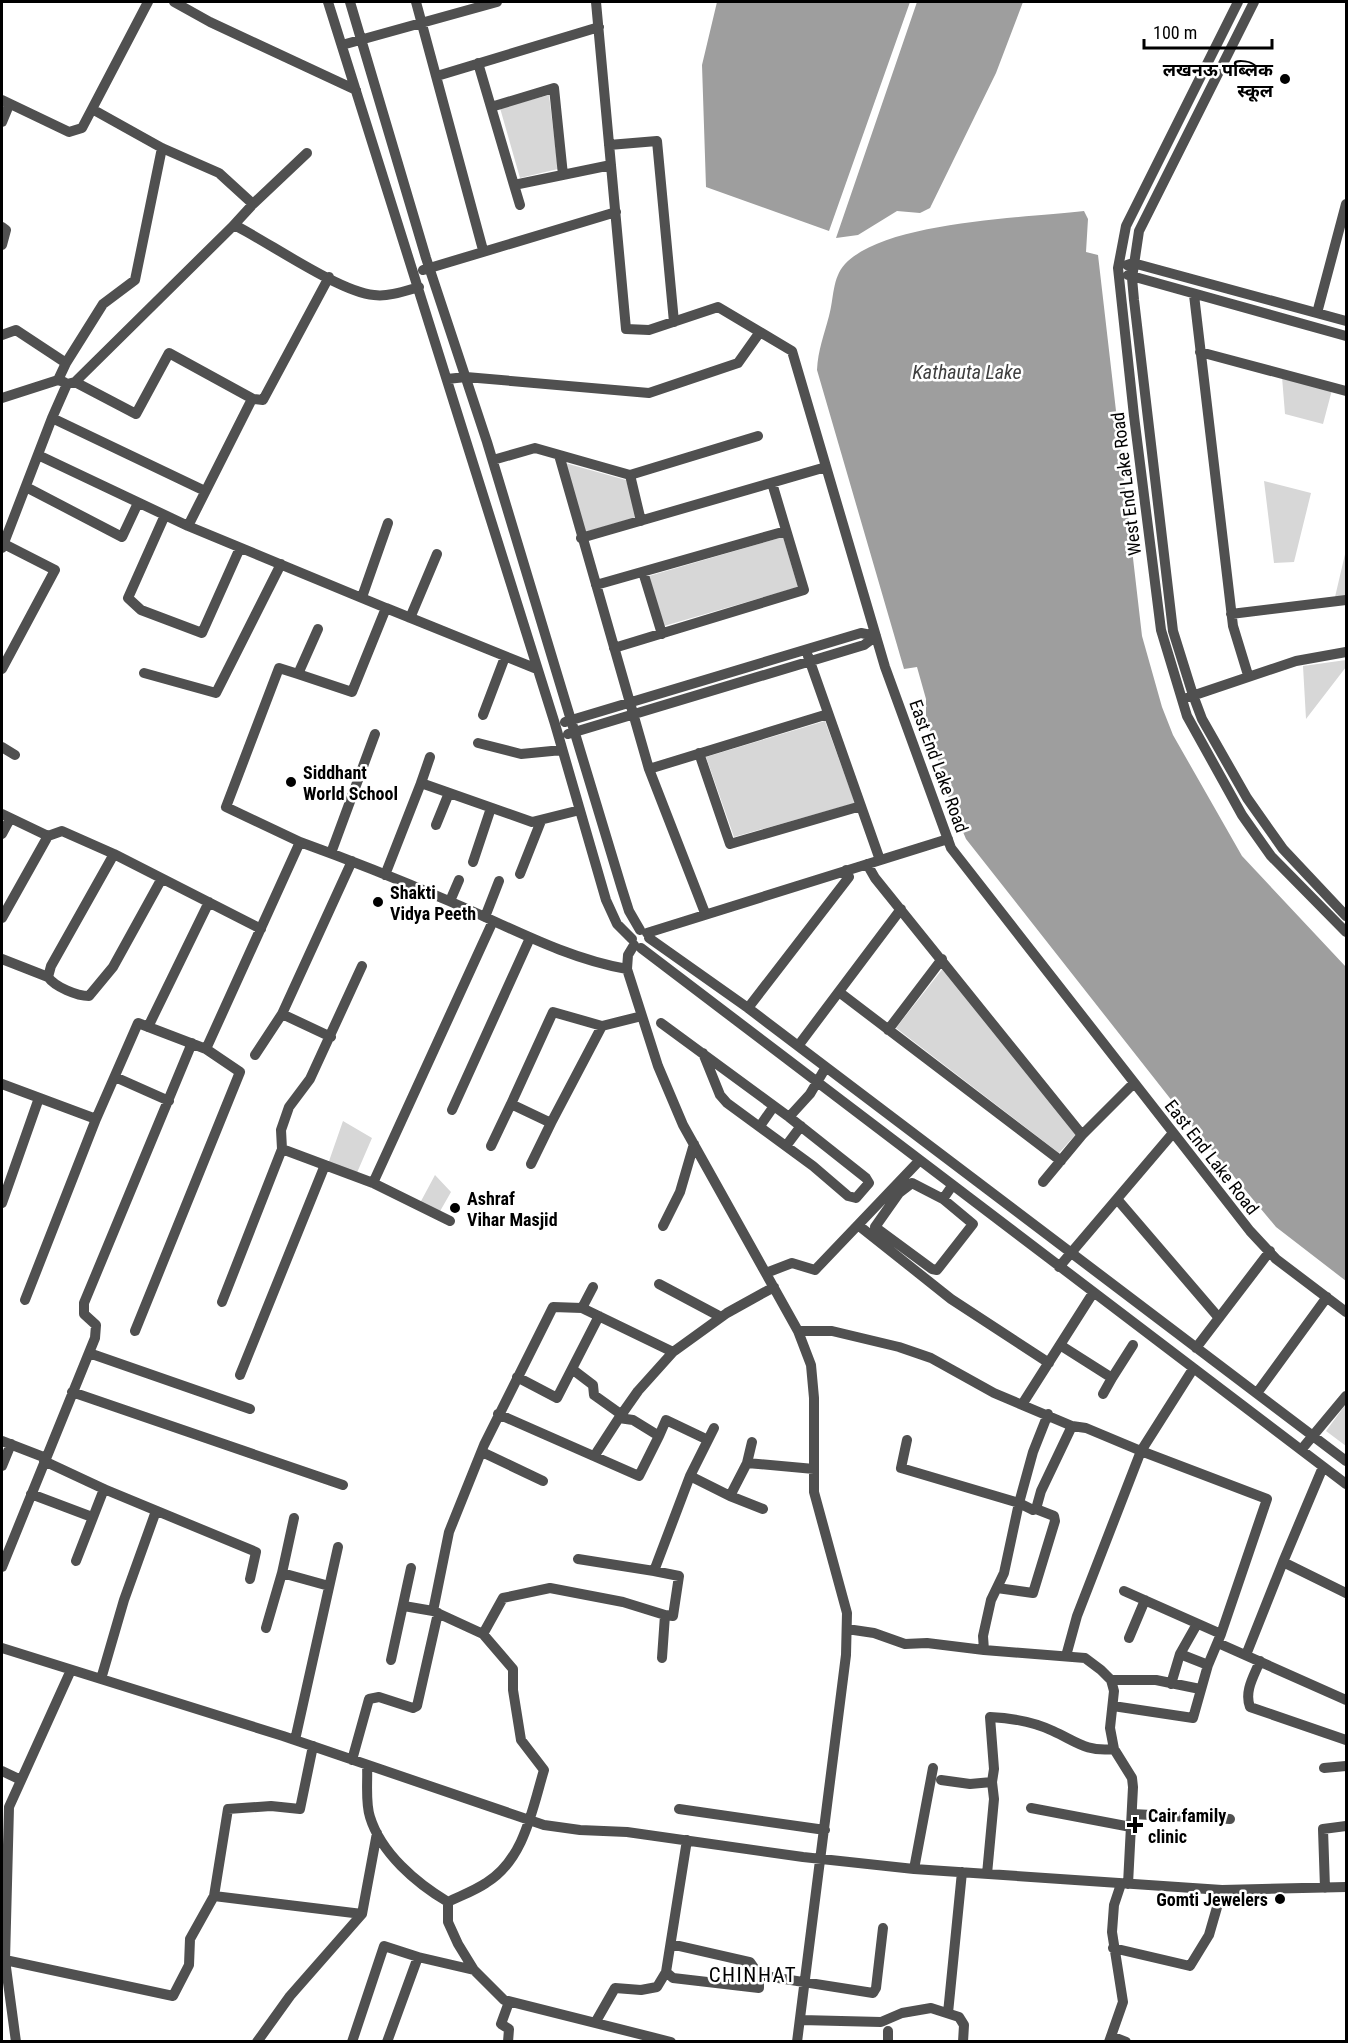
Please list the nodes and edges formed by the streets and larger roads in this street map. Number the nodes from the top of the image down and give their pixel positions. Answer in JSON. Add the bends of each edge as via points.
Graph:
{"nodes":[{"id":1,"x":148,"y":2,"type":"edge"},
{"id":2,"x":174,"y":2,"type":"edge"},
{"id":3,"x":328,"y":2,"type":"edge"},
{"id":4,"x":350,"y":2,"type":"edge"},
{"id":5,"x":416,"y":2,"type":"edge"},
{"id":6,"x":497,"y":2,"type":"edge"},
{"id":7,"x":596,"y":2,"type":"edge"},
{"id":8,"x":1238,"y":2,"type":"edge"},
{"id":9,"x":1254,"y":2,"type":"edge"},
{"id":10,"x":422,"y":22,"type":"junction"},
{"id":11,"x":599,"y":27,"type":"junction"},
{"id":12,"x":362,"y":40,"type":"junction"},
{"id":13,"x":342,"y":45,"type":"junction"},
{"id":14,"x":478,"y":63,"type":"junction"},
{"id":15,"x":437,"y":76,"type":"junction"},
{"id":16,"x":356,"y":90,"type":"junction"},
{"id":17,"x":5,"y":102,"type":"edge"},
{"id":18,"x":491,"y":107,"type":"junction"},
{"id":19,"x":92,"y":110,"type":"junction"},
{"id":20,"x":2,"y":122,"type":"edge"},
{"id":21,"x":609,"y":145,"type":"junction"},
{"id":22,"x":162,"y":148,"type":"junction"},
{"id":23,"x":307,"y":153,"type":"dead end"},
{"id":24,"x":611,"y":165,"type":"junction"},
{"id":25,"x":563,"y":175,"type":"junction"},
{"id":26,"x":514,"y":185,"type":"junction"},
{"id":27,"x":253,"y":204,"type":"junction"},
{"id":28,"x":1347,"y":204,"type":"edge"},
{"id":29,"x":520,"y":205,"type":"dead end"},
{"id":30,"x":616,"y":212,"type":"junction"},
{"id":31,"x":2,"y":227,"type":"edge"},
{"id":32,"x":232,"y":227,"type":"junction"},
{"id":33,"x":1335,"y":243,"type":"junction"},
{"id":34,"x":2,"y":245,"type":"edge"},
{"id":35,"x":1347,"y":247,"type":"edge"},
{"id":36,"x":483,"y":250,"type":"junction"},
{"id":37,"x":1133,"y":263,"type":"junction"},
{"id":38,"x":429,"y":267,"type":"junction"},
{"id":39,"x":1118,"y":268,"type":"junction"},
{"id":40,"x":415,"y":273,"type":"junction"},
{"id":41,"x":329,"y":277,"type":"junction"},
{"id":42,"x":1132,"y":278,"type":"junction"},
{"id":43,"x":418,"y":286,"type":"junction"},
{"id":44,"x":1194,"y":295,"type":"junction"},
{"id":45,"x":1317,"y":313,"type":"junction"},
{"id":46,"x":1347,"y":321,"type":"edge"},
{"id":47,"x":674,"y":322,"type":"junction"},
{"id":48,"x":760,"y":332,"type":"junction"},
{"id":49,"x":2,"y":335,"type":"edge"},
{"id":50,"x":1347,"y":336,"type":"edge"},
{"id":51,"x":1200,"y":352,"type":"junction"},
{"id":52,"x":66,"y":363,"type":"junction"},
{"id":53,"x":466,"y":377,"type":"junction"},
{"id":54,"x":447,"y":379,"type":"junction"},
{"id":55,"x":67,"y":382,"type":"junction"},
{"id":56,"x":1347,"y":391,"type":"edge"},
{"id":57,"x":2,"y":398,"type":"edge"},
{"id":58,"x":253,"y":399,"type":"junction"},
{"id":59,"x":52,"y":418,"type":"junction"},
{"id":60,"x":758,"y":436,"type":"dead end"},
{"id":61,"x":38,"y":455,"type":"junction"},
{"id":62,"x":559,"y":455,"type":"junction"},
{"id":63,"x":493,"y":460,"type":"junction"},
{"id":64,"x":826,"y":467,"type":"junction"},
{"id":65,"x":630,"y":475,"type":"junction"},
{"id":66,"x":772,"y":483,"type":"junction"},
{"id":67,"x":26,"y":487,"type":"junction"},
{"id":68,"x":205,"y":491,"type":"junction"},
{"id":69,"x":138,"y":502,"type":"junction"},
{"id":70,"x":165,"y":515,"type":"junction"},
{"id":71,"x":641,"y":521,"type":"junction"},
{"id":72,"x":388,"y":524,"type":"dead end"},
{"id":73,"x":188,"y":526,"type":"junction"},
{"id":74,"x":786,"y":531,"type":"junction"},
{"id":75,"x":581,"y":538,"type":"junction"},
{"id":76,"x":3,"y":546,"type":"edge"},
{"id":77,"x":240,"y":548,"type":"junction"},
{"id":78,"x":437,"y":554,"type":"dead end"},
{"id":79,"x":281,"y":564,"type":"junction"},
{"id":80,"x":644,"y":572,"type":"junction"},
{"id":81,"x":596,"y":585,"type":"junction"},
{"id":82,"x":362,"y":597,"type":"junction"},
{"id":83,"x":1347,"y":600,"type":"edge"},
{"id":84,"x":386,"y":608,"type":"junction"},
{"id":85,"x":1231,"y":614,"type":"junction"},
{"id":86,"x":410,"y":618,"type":"junction"},
{"id":87,"x":318,"y":630,"type":"dead end"},
{"id":88,"x":662,"y":634,"type":"junction"},
{"id":89,"x":876,"y":636,"type":"junction"},
{"id":90,"x":614,"y":648,"type":"junction"},
{"id":91,"x":806,"y":650,"type":"junction"},
{"id":92,"x":1347,"y":652,"type":"edge"},
{"id":93,"x":505,"y":657,"type":"junction"},
{"id":94,"x":810,"y":662,"type":"junction"},
{"id":95,"x":2,"y":669,"type":"edge"},
{"id":96,"x":537,"y":669,"type":"junction"},
{"id":97,"x":144,"y":673,"type":"dead end"},
{"id":98,"x":298,"y":674,"type":"junction"},
{"id":99,"x":1248,"y":675,"type":"junction"},
{"id":100,"x":1193,"y":695,"type":"junction"},
{"id":101,"x":1182,"y":700,"type":"junction"},
{"id":102,"x":630,"y":703,"type":"junction"},
{"id":103,"x":828,"y":714,"type":"junction"},
{"id":104,"x":483,"y":715,"type":"dead end"},
{"id":105,"x":633,"y":715,"type":"junction"},
{"id":106,"x":572,"y":720,"type":"junction"},
{"id":107,"x":555,"y":724,"type":"junction"},
{"id":108,"x":575,"y":732,"type":"junction"},
{"id":109,"x":375,"y":734,"type":"dead end"},
{"id":110,"x":558,"y":736,"type":"junction"},
{"id":111,"x":478,"y":743,"type":"dead end"},
{"id":112,"x":2,"y":747,"type":"edge"},
{"id":113,"x":562,"y":750,"type":"junction"},
{"id":114,"x":699,"y":753,"type":"junction"},
{"id":115,"x":15,"y":755,"type":"dead end"},
{"id":116,"x":430,"y":757,"type":"dead end"},
{"id":117,"x":649,"y":769,"type":"junction"},
{"id":118,"x":421,"y":783,"type":"junction"},
{"id":119,"x":449,"y":793,"type":"junction"},
{"id":120,"x":861,"y":806,"type":"junction"},
{"id":121,"x":491,"y":808,"type":"junction"},
{"id":122,"x":580,"y":810,"type":"junction"},
{"id":123,"x":6,"y":816,"type":"edge"},
{"id":124,"x":541,"y":820,"type":"junction"},
{"id":125,"x":436,"y":825,"type":"dead end"},
{"id":126,"x":2,"y":834,"type":"edge"},
{"id":127,"x":48,"y":836,"type":"junction"},
{"id":128,"x":948,"y":839,"type":"junction"},
{"id":129,"x":300,"y":842,"type":"junction"},
{"id":130,"x":331,"y":853,"type":"junction"},
{"id":131,"x":114,"y":854,"type":"junction"},
{"id":132,"x":880,"y":860,"type":"junction"},
{"id":133,"x":352,"y":861,"type":"junction"},
{"id":134,"x":473,"y":862,"type":"dead end"},
{"id":135,"x":867,"y":864,"type":"junction"},
{"id":136,"x":846,"y":870,"type":"junction"},
{"id":137,"x":520,"y":874,"type":"dead end"},
{"id":138,"x":386,"y":875,"type":"junction"},
{"id":139,"x":160,"y":880,"type":"junction"},
{"id":140,"x":459,"y":880,"type":"dead end"},
{"id":141,"x":499,"y":881,"type":"dead end"},
{"id":142,"x":450,"y":901,"type":"junction"},
{"id":143,"x":209,"y":902,"type":"junction"},
{"id":144,"x":901,"y":909,"type":"junction"},
{"id":145,"x":705,"y":913,"type":"junction"},
{"id":146,"x":1347,"y":916,"type":"edge"},
{"id":147,"x":2,"y":918,"type":"edge"},
{"id":148,"x":489,"y":919,"type":"junction"},
{"id":149,"x":261,"y":929,"type":"junction"},
{"id":150,"x":1347,"y":933,"type":"edge"},
{"id":151,"x":645,"y":934,"type":"junction"},
{"id":152,"x":530,"y":938,"type":"junction"},
{"id":153,"x":635,"y":944,"type":"junction"},
{"id":154,"x":2,"y":959,"type":"edge"},
{"id":155,"x":942,"y":959,"type":"junction"},
{"id":156,"x":362,"y":966,"type":"dead end"},
{"id":157,"x":627,"y":969,"type":"junction"},
{"id":158,"x":48,"y":977,"type":"junction"},
{"id":159,"x":838,"y":992,"type":"junction"},
{"id":160,"x":748,"y":1008,"type":"junction"},
{"id":161,"x":282,"y":1014,"type":"junction"},
{"id":162,"x":642,"y":1016,"type":"junction"},
{"id":163,"x":661,"y":1023,"type":"dead end"},
{"id":164,"x":602,"y":1026,"type":"junction"},
{"id":165,"x":148,"y":1027,"type":"junction"},
{"id":166,"x":888,"y":1030,"type":"junction"},
{"id":167,"x":331,"y":1037,"type":"junction"},
{"id":168,"x":192,"y":1044,"type":"junction"},
{"id":169,"x":798,"y":1046,"type":"junction"},
{"id":170,"x":206,"y":1049,"type":"junction"},
{"id":171,"x":703,"y":1053,"type":"junction"},
{"id":172,"x":255,"y":1055,"type":"dead end"},
{"id":173,"x":826,"y":1067,"type":"junction"},
{"id":174,"x":115,"y":1077,"type":"junction"},
{"id":175,"x":1134,"y":1083,"type":"junction"},
{"id":176,"x":2,"y":1084,"type":"edge"},
{"id":177,"x":814,"y":1086,"type":"junction"},
{"id":178,"x":39,"y":1098,"type":"junction"},
{"id":179,"x":169,"y":1101,"type":"junction"},
{"id":180,"x":511,"y":1104,"type":"junction"},
{"id":181,"x":774,"y":1106,"type":"junction"},
{"id":182,"x":452,"y":1110,"type":"dead end"},
{"id":183,"x":789,"y":1117,"type":"junction"},
{"id":184,"x":96,"y":1119,"type":"junction"},
{"id":185,"x":551,"y":1123,"type":"junction"},
{"id":186,"x":760,"y":1126,"type":"junction"},
{"id":187,"x":801,"y":1126,"type":"junction"},
{"id":188,"x":1173,"y":1133,"type":"junction"},
{"id":189,"x":1082,"y":1135,"type":"junction"},
{"id":190,"x":694,"y":1144,"type":"junction"},
{"id":191,"x":492,"y":1146,"type":"dead end"},
{"id":192,"x":786,"y":1146,"type":"junction"},
{"id":193,"x":282,"y":1149,"type":"junction"},
{"id":194,"x":919,"y":1161,"type":"junction"},
{"id":195,"x":1061,"y":1161,"type":"junction"},
{"id":196,"x":531,"y":1164,"type":"dead end"},
{"id":197,"x":325,"y":1165,"type":"junction"},
{"id":198,"x":1043,"y":1182,"type":"dead end"},
{"id":199,"x":373,"y":1183,"type":"junction"},
{"id":200,"x":952,"y":1186,"type":"junction"},
{"id":201,"x":943,"y":1199,"type":"junction"},
{"id":202,"x":1117,"y":1199,"type":"junction"},
{"id":203,"x":2,"y":1203,"type":"edge"},
{"id":204,"x":450,"y":1221,"type":"dead end"},
{"id":205,"x":663,"y":1226,"type":"dead end"},
{"id":206,"x":858,"y":1226,"type":"junction"},
{"id":207,"x":1269,"y":1251,"type":"junction"},
{"id":208,"x":1071,"y":1253,"type":"junction"},
{"id":209,"x":1059,"y":1267,"type":"junction"},
{"id":210,"x":766,"y":1273,"type":"junction"},
{"id":211,"x":659,"y":1284,"type":"dead end"},
{"id":212,"x":593,"y":1287,"type":"dead end"},
{"id":213,"x":774,"y":1287,"type":"junction"},
{"id":214,"x":1093,"y":1293,"type":"junction"},
{"id":215,"x":1327,"y":1297,"type":"junction"},
{"id":216,"x":26,"y":1300,"type":"dead end"},
{"id":217,"x":222,"y":1302,"type":"dead end"},
{"id":218,"x":582,"y":1308,"type":"junction"},
{"id":219,"x":1347,"y":1312,"type":"edge"},
{"id":220,"x":599,"y":1316,"type":"junction"},
{"id":221,"x":721,"y":1317,"type":"junction"},
{"id":222,"x":1219,"y":1318,"type":"junction"},
{"id":223,"x":135,"y":1331,"type":"dead end"},
{"id":224,"x":798,"y":1331,"type":"junction"},
{"id":225,"x":1060,"y":1345,"type":"junction"},
{"id":226,"x":1133,"y":1345,"type":"dead end"},
{"id":227,"x":1196,"y":1348,"type":"junction"},
{"id":228,"x":673,"y":1352,"type":"junction"},
{"id":229,"x":89,"y":1353,"type":"junction"},
{"id":230,"x":1049,"y":1364,"type":"junction"},
{"id":231,"x":572,"y":1369,"type":"junction"},
{"id":232,"x":1193,"y":1370,"type":"junction"},
{"id":233,"x":240,"y":1375,"type":"dead end"},
{"id":234,"x":517,"y":1377,"type":"junction"},
{"id":235,"x":1112,"y":1378,"type":"junction"},
{"id":236,"x":72,"y":1392,"type":"junction"},
{"id":237,"x":1103,"y":1394,"type":"dead end"},
{"id":238,"x":1257,"y":1394,"type":"junction"},
{"id":239,"x":1347,"y":1396,"type":"edge"},
{"id":240,"x":1023,"y":1403,"type":"junction"},
{"id":241,"x":250,"y":1409,"type":"dead end"},
{"id":242,"x":498,"y":1414,"type":"junction"},
{"id":243,"x":1048,"y":1414,"type":"junction"},
{"id":244,"x":621,"y":1417,"type":"junction"},
{"id":245,"x":1072,"y":1426,"type":"junction"},
{"id":246,"x":714,"y":1428,"type":"dead end"},
{"id":247,"x":659,"y":1436,"type":"junction"},
{"id":248,"x":1315,"y":1437,"type":"junction"},
{"id":249,"x":708,"y":1440,"type":"junction"},
{"id":250,"x":907,"y":1440,"type":"dead end"},
{"id":251,"x":752,"y":1442,"type":"dead end"},
{"id":252,"x":6,"y":1443,"type":"edge"},
{"id":253,"x":1301,"y":1450,"type":"junction"},
{"id":254,"x":1141,"y":1451,"type":"junction"},
{"id":255,"x":482,"y":1452,"type":"junction"},
{"id":256,"x":595,"y":1455,"type":"junction"},
{"id":257,"x":45,"y":1459,"type":"junction"},
{"id":258,"x":1347,"y":1461,"type":"edge"},
{"id":259,"x":747,"y":1463,"type":"junction"},
{"id":260,"x":2,"y":1466,"type":"edge"},
{"id":261,"x":1323,"y":1467,"type":"junction"},
{"id":262,"x":814,"y":1469,"type":"junction"},
{"id":263,"x":690,"y":1476,"type":"junction"},
{"id":264,"x":543,"y":1481,"type":"dead end"},
{"id":265,"x":1347,"y":1484,"type":"edge"},
{"id":266,"x":344,"y":1485,"type":"dead end"},
{"id":267,"x":104,"y":1489,"type":"junction"},
{"id":268,"x":31,"y":1494,"type":"junction"},
{"id":269,"x":730,"y":1496,"type":"junction"},
{"id":270,"x":1019,"y":1503,"type":"junction"},
{"id":271,"x":763,"y":1509,"type":"dead end"},
{"id":272,"x":1036,"y":1509,"type":"junction"},
{"id":273,"x":156,"y":1511,"type":"junction"},
{"id":274,"x":92,"y":1517,"type":"junction"},
{"id":275,"x":294,"y":1518,"type":"dead end"},
{"id":276,"x":338,"y":1547,"type":"dead end"},
{"id":277,"x":578,"y":1559,"type":"dead end"},
{"id":278,"x":76,"y":1561,"type":"dead end"},
{"id":279,"x":1283,"y":1562,"type":"junction"},
{"id":280,"x":2,"y":1568,"type":"edge"},
{"id":281,"x":411,"y":1568,"type":"dead end"},
{"id":282,"x":654,"y":1571,"type":"junction"},
{"id":283,"x":282,"y":1573,"type":"junction"},
{"id":284,"x":250,"y":1579,"type":"dead end"},
{"id":285,"x":329,"y":1586,"type":"junction"},
{"id":286,"x":997,"y":1588,"type":"junction"},
{"id":287,"x":1124,"y":1592,"type":"dead end"},
{"id":288,"x":1347,"y":1593,"type":"edge"},
{"id":289,"x":1145,"y":1600,"type":"junction"},
{"id":290,"x":404,"y":1606,"type":"junction"},
{"id":291,"x":436,"y":1612,"type":"junction"},
{"id":292,"x":665,"y":1615,"type":"junction"},
{"id":293,"x":1197,"y":1624,"type":"junction"},
{"id":294,"x":266,"y":1628,"type":"dead end"},
{"id":295,"x":847,"y":1629,"type":"junction"},
{"id":296,"x":483,"y":1634,"type":"junction"},
{"id":297,"x":1129,"y":1638,"type":"dead end"},
{"id":298,"x":1220,"y":1638,"type":"junction"},
{"id":299,"x":2,"y":1648,"type":"edge"},
{"id":300,"x":984,"y":1650,"type":"junction"},
{"id":301,"x":1180,"y":1654,"type":"junction"},
{"id":302,"x":1246,"y":1655,"type":"junction"},
{"id":303,"x":1066,"y":1656,"type":"junction"},
{"id":304,"x":662,"y":1658,"type":"dead end"},
{"id":305,"x":391,"y":1660,"type":"dead end"},
{"id":306,"x":1260,"y":1661,"type":"junction"},
{"id":307,"x":1208,"y":1665,"type":"junction"},
{"id":308,"x":71,"y":1670,"type":"junction"},
{"id":309,"x":101,"y":1679,"type":"junction"},
{"id":310,"x":1111,"y":1680,"type":"junction"},
{"id":311,"x":1171,"y":1684,"type":"junction"},
{"id":312,"x":1200,"y":1689,"type":"junction"},
{"id":313,"x":1347,"y":1700,"type":"edge"},
{"id":314,"x":1113,"y":1706,"type":"junction"},
{"id":315,"x":295,"y":1740,"type":"junction"},
{"id":316,"x":1347,"y":1740,"type":"edge"},
{"id":317,"x":313,"y":1746,"type":"junction"},
{"id":318,"x":1114,"y":1749,"type":"junction"},
{"id":319,"x":352,"y":1760,"type":"junction"},
{"id":320,"x":367,"y":1765,"type":"junction"},
{"id":321,"x":1347,"y":1766,"type":"edge"},
{"id":322,"x":933,"y":1768,"type":"dead end"},
{"id":323,"x":1324,"y":1768,"type":"dead end"},
{"id":324,"x":2,"y":1771,"type":"edge"},
{"id":325,"x":21,"y":1780,"type":"junction"},
{"id":326,"x":941,"y":1780,"type":"dead end"},
{"id":327,"x":992,"y":1782,"type":"junction"},
{"id":328,"x":1030,"y":1808,"type":"dead end"},
{"id":329,"x":679,"y":1809,"type":"dead end"},
{"id":330,"x":1132,"y":1814,"type":"junction"},
{"id":331,"x":1230,"y":1819,"type":"dead end"},
{"id":332,"x":529,"y":1821,"type":"junction"},
{"id":333,"x":1347,"y":1826,"type":"edge"},
{"id":334,"x":1131,"y":1827,"type":"junction"},
{"id":335,"x":825,"y":1830,"type":"junction"},
{"id":336,"x":377,"y":1833,"type":"junction"},
{"id":337,"x":687,"y":1840,"type":"junction"},
{"id":338,"x":821,"y":1859,"type":"junction"},
{"id":339,"x":914,"y":1869,"type":"junction"},
{"id":340,"x":962,"y":1872,"type":"junction"},
{"id":341,"x":987,"y":1874,"type":"junction"},
{"id":342,"x":1124,"y":1884,"type":"junction"},
{"id":343,"x":1347,"y":1887,"type":"edge"},
{"id":344,"x":1325,"y":1888,"type":"junction"},
{"id":345,"x":1222,"y":1890,"type":"junction"},
{"id":346,"x":214,"y":1896,"type":"junction"},
{"id":347,"x":448,"y":1902,"type":"junction"},
{"id":348,"x":362,"y":1914,"type":"junction"},
{"id":349,"x":883,"y":1928,"type":"dead end"},
{"id":350,"x":671,"y":1944,"type":"junction"},
{"id":351,"x":1113,"y":1948,"type":"junction"},
{"id":352,"x":4,"y":1955,"type":"edge"},
{"id":353,"x":418,"y":1957,"type":"junction"},
{"id":354,"x":474,"y":1970,"type":"junction"},
{"id":355,"x":666,"y":1972,"type":"junction"},
{"id":356,"x":759,"y":1975,"type":"junction"},
{"id":357,"x":807,"y":1981,"type":"junction"},
{"id":358,"x":509,"y":2002,"type":"junction"},
{"id":359,"x":948,"y":2013,"type":"junction"},
{"id":360,"x":801,"y":2020,"type":"junction"},
{"id":361,"x":595,"y":2023,"type":"junction"},
{"id":362,"x":1110,"y":2039,"type":"edge"},
{"id":363,"x":258,"y":2041,"type":"edge"},
{"id":364,"x":16,"y":2042,"type":"edge"},
{"id":365,"x":352,"y":2042,"type":"edge"},
{"id":366,"x":387,"y":2042,"type":"edge"},
{"id":367,"x":508,"y":2042,"type":"edge"},
{"id":368,"x":671,"y":2042,"type":"edge"},
{"id":369,"x":797,"y":2042,"type":"edge"},
{"id":370,"x":963,"y":2042,"type":"edge"},
{"id":371,"x":1126,"y":2042,"type":"edge"}],
"edges":[{"from":1,"to":19,"type":"street"},
{"from":2,"to":16,"type":"street"},
{"from":3,"to":13,"type":"street"},
{"from":4,"to":12,"type":"street"},
{"from":5,"to":10,"type":"street"},
{"from":6,"to":10,"type":"street"},
{"from":7,"to":11,"type":"street"},
{"from":8,"to":39,"type":"street","name":"West End Lake Road","via":[[1126,225]]},
{"from":9,"to":37,"type":"street","name":"West End Lake Road","via":[[1143,221]]},
{"from":10,"to":12,"type":"street"},
{"from":10,"to":15,"type":"street"},
{"from":11,"to":14,"type":"street"},
{"from":11,"to":21,"type":"street"},
{"from":12,"to":13,"type":"street"},
{"from":12,"to":38,"type":"street"},
{"from":13,"to":16,"type":"street"},
{"from":14,"to":15,"type":"street"},
{"from":14,"to":18,"type":"street"},
{"from":15,"to":36,"type":"street"},
{"from":16,"to":40,"type":"street"},
{"from":17,"to":19,"type":"street","via":[[69,132],[82,128]]},
{"from":17,"to":20,"type":"street"},
{"from":18,"to":25,"type":"street","via":[[554,88]]},
{"from":18,"to":26,"type":"street"},
{"from":19,"to":22,"type":"street"},
{"from":21,"to":24,"type":"street"},
{"from":21,"to":47,"type":"street","via":[[657,141]]},
{"from":22,"to":27,"type":"street","via":[[219,173]]},
{"from":22,"to":52,"type":"street","via":[[135,280],[104,304]]},
{"from":23,"to":27,"type":"street"},
{"from":24,"to":25,"type":"street"},
{"from":24,"to":30,"type":"street"},
{"from":25,"to":26,"type":"street"},
{"from":26,"to":29,"type":"street"},
{"from":27,"to":32,"type":"street"},
{"from":28,"to":33,"type":"street"},
{"from":30,"to":36,"type":"street"},
{"from":30,"to":47,"type":"street","name":"East End Lake Road","via":[[626,329],[649,330]]},
{"from":31,"to":34,"type":"street","via":[[6,230]]},
{"from":32,"to":41,"type":"street"},
{"from":32,"to":55,"type":"street"},
{"from":33,"to":35,"type":"street"},
{"from":33,"to":45,"type":"street"},
{"from":36,"to":38,"type":"street"},
{"from":37,"to":39,"type":"street"},
{"from":37,"to":42,"type":"street","name":"West End Lake Road"},
{"from":37,"to":45,"type":"street"},
{"from":38,"to":40,"type":"street"},
{"from":38,"to":53,"type":"street"},
{"from":39,"to":42,"type":"street"},
{"from":39,"to":101,"type":"street","name":"West End Lake Road","via":[[1161,630]]},
{"from":40,"to":43,"type":"street"},
{"from":41,"to":43,"type":"street","via":[[376,296]]},
{"from":41,"to":58,"type":"street","via":[[263,399]]},
{"from":42,"to":44,"type":"street"},
{"from":42,"to":100,"type":"street","name":"West End Lake Road","via":[[1173,631]]},
{"from":43,"to":54,"type":"street"},
{"from":44,"to":50,"type":"street"},
{"from":44,"to":51,"type":"street"},
{"from":45,"to":46,"type":"street"},
{"from":47,"to":48,"type":"street","name":"East End Lake Road","via":[[718,307]]},
{"from":48,"to":53,"type":"street","via":[[738,363],[649,393]]},
{"from":48,"to":64,"type":"street","name":"East End Lake Road","via":[[792,351]]},
{"from":49,"to":52,"type":"street","via":[[16,330]]},
{"from":51,"to":56,"type":"street"},
{"from":51,"to":85,"type":"street"},
{"from":52,"to":55,"type":"street"},
{"from":53,"to":54,"type":"street"},
{"from":53,"to":63,"type":"street"},
{"from":54,"to":96,"type":"street"},
{"from":55,"to":57,"type":"street"},
{"from":55,"to":58,"type":"street","via":[[136,414],[169,353]]},
{"from":55,"to":59,"type":"street"},
{"from":58,"to":68,"type":"street"},
{"from":59,"to":61,"type":"street"},
{"from":59,"to":68,"type":"street"},
{"from":60,"to":65,"type":"street"},
{"from":61,"to":67,"type":"street"},
{"from":61,"to":69,"type":"street"},
{"from":62,"to":63,"type":"street","via":[[535,448]]},
{"from":62,"to":65,"type":"street"},
{"from":62,"to":75,"type":"street"},
{"from":63,"to":106,"type":"street"},
{"from":64,"to":66,"type":"street"},
{"from":64,"to":89,"type":"street","name":"East End Lake Road"},
{"from":65,"to":71,"type":"street"},
{"from":66,"to":71,"type":"street"},
{"from":66,"to":74,"type":"street"},
{"from":67,"to":69,"type":"street","via":[[122,537]]},
{"from":67,"to":76,"type":"street"},
{"from":68,"to":73,"type":"street"},
{"from":69,"to":70,"type":"street"},
{"from":70,"to":73,"type":"street"},
{"from":70,"to":77,"type":"street","via":[[128,598],[141,610],[202,633]]},
{"from":71,"to":75,"type":"street"},
{"from":72,"to":82,"type":"street"},
{"from":73,"to":77,"type":"street"},
{"from":74,"to":80,"type":"street"},
{"from":74,"to":88,"type":"street","via":[[804,590]]},
{"from":75,"to":81,"type":"street"},
{"from":76,"to":95,"type":"street","via":[[55,570]]},
{"from":77,"to":79,"type":"street"},
{"from":78,"to":86,"type":"street"},
{"from":79,"to":82,"type":"street"},
{"from":79,"to":97,"type":"street","via":[[216,693]]},
{"from":80,"to":81,"type":"street"},
{"from":80,"to":88,"type":"street"},
{"from":81,"to":90,"type":"street"},
{"from":82,"to":84,"type":"street"},
{"from":83,"to":85,"type":"street"},
{"from":84,"to":86,"type":"street"},
{"from":84,"to":98,"type":"street","via":[[352,692]]},
{"from":85,"to":99,"type":"street"},
{"from":86,"to":93,"type":"street"},
{"from":87,"to":98,"type":"street"},
{"from":88,"to":90,"type":"street"},
{"from":89,"to":91,"type":"street","via":[[861,633]]},
{"from":89,"to":94,"type":"street","via":[[864,645]]},
{"from":89,"to":128,"type":"street","name":"East End Lake Road"},
{"from":90,"to":102,"type":"street"},
{"from":91,"to":94,"type":"street"},
{"from":91,"to":102,"type":"street"},
{"from":92,"to":99,"type":"street"},
{"from":93,"to":96,"type":"street"},
{"from":93,"to":104,"type":"street"},
{"from":94,"to":103,"type":"street"},
{"from":94,"to":105,"type":"street"},
{"from":96,"to":107,"type":"street"},
{"from":98,"to":129,"type":"street","via":[[279,668],[226,807]]},
{"from":99,"to":100,"type":"street"},
{"from":100,"to":101,"type":"street"},
{"from":100,"to":146,"type":"street","name":"West End Lake Road","via":[[1202,719],[1247,798],[1283,849]]},
{"from":101,"to":150,"type":"street","name":"West End Lake Road","via":[[1248,823],[1271,856]]},
{"from":102,"to":105,"type":"street"},
{"from":102,"to":106,"type":"street"},
{"from":103,"to":114,"type":"street"},
{"from":103,"to":120,"type":"street"},
{"from":105,"to":108,"type":"street"},
{"from":105,"to":117,"type":"street"},
{"from":106,"to":107,"type":"street"},
{"from":106,"to":108,"type":"street"},
{"from":107,"to":110,"type":"street"},
{"from":108,"to":110,"type":"street"},
{"from":108,"to":151,"type":"street","via":[[629,911]]},
{"from":109,"to":130,"type":"street"},
{"from":110,"to":113,"type":"street"},
{"from":111,"to":113,"type":"street","via":[[521,753]]},
{"from":112,"to":115,"type":"street"},
{"from":113,"to":122,"type":"street"},
{"from":114,"to":117,"type":"street"},
{"from":114,"to":120,"type":"street","via":[[730,844]]},
{"from":116,"to":118,"type":"street"},
{"from":117,"to":145,"type":"street"},
{"from":118,"to":119,"type":"street"},
{"from":118,"to":138,"type":"street"},
{"from":119,"to":121,"type":"street"},
{"from":119,"to":125,"type":"street"},
{"from":120,"to":132,"type":"street"},
{"from":121,"to":124,"type":"street","via":[[532,822]]},
{"from":121,"to":134,"type":"street"},
{"from":122,"to":124,"type":"street"},
{"from":122,"to":153,"type":"street","via":[[606,900],[617,924]]},
{"from":123,"to":126,"type":"street"},
{"from":123,"to":127,"type":"street"},
{"from":124,"to":137,"type":"street"},
{"from":127,"to":131,"type":"street","via":[[62,831]]},
{"from":127,"to":147,"type":"street"},
{"from":128,"to":132,"type":"street"},
{"from":128,"to":175,"type":"street","name":"East End Lake Road","via":[[1002,916]]},
{"from":129,"to":130,"type":"street"},
{"from":129,"to":149,"type":"street"},
{"from":130,"to":133,"type":"street"},
{"from":131,"to":139,"type":"street"},
{"from":131,"to":158,"type":"street"},
{"from":132,"to":135,"type":"street"},
{"from":133,"to":138,"type":"street"},
{"from":133,"to":161,"type":"street"},
{"from":135,"to":136,"type":"street"},
{"from":135,"to":144,"type":"street"},
{"from":136,"to":145,"type":"street"},
{"from":136,"to":160,"type":"street","via":[[849,877]]},
{"from":138,"to":142,"type":"street"},
{"from":139,"to":143,"type":"street"},
{"from":139,"to":158,"type":"street","via":[[113,967],[89,996],[52,983]]},
{"from":140,"to":142,"type":"street"},
{"from":141,"to":148,"type":"street"},
{"from":142,"to":148,"type":"street"},
{"from":143,"to":149,"type":"street"},
{"from":143,"to":165,"type":"street"},
{"from":144,"to":155,"type":"street"},
{"from":144,"to":159,"type":"street"},
{"from":145,"to":151,"type":"street"},
{"from":148,"to":152,"type":"street"},
{"from":148,"to":199,"type":"street"},
{"from":149,"to":170,"type":"street"},
{"from":151,"to":153,"type":"street","via":[[633,934]]},
{"from":151,"to":153,"type":"street","via":[[646,946]]},
{"from":151,"to":160,"type":"street"},
{"from":152,"to":157,"type":"street","via":[[600,964]]},
{"from":152,"to":182,"type":"street"},
{"from":153,"to":157,"type":"street","via":[[628,955]]},
{"from":153,"to":177,"type":"street"},
{"from":154,"to":158,"type":"street"},
{"from":155,"to":166,"type":"street"},
{"from":155,"to":189,"type":"street"},
{"from":156,"to":167,"type":"street"},
{"from":157,"to":162,"type":"street"},
{"from":159,"to":166,"type":"street"},
{"from":159,"to":169,"type":"street"},
{"from":160,"to":169,"type":"street"},
{"from":161,"to":167,"type":"street"},
{"from":161,"to":172,"type":"street"},
{"from":162,"to":164,"type":"street"},
{"from":162,"to":190,"type":"street","via":[[658,1066]]},
{"from":163,"to":171,"type":"street"},
{"from":164,"to":180,"type":"street","via":[[553,1012]]},
{"from":164,"to":185,"type":"street"},
{"from":165,"to":168,"type":"street"},
{"from":165,"to":174,"type":"street","via":[[138,1023]]},
{"from":166,"to":195,"type":"street"},
{"from":167,"to":193,"type":"street","via":[[310,1079],[289,1107],[281,1130]]},
{"from":168,"to":170,"type":"street"},
{"from":168,"to":179,"type":"street"},
{"from":169,"to":173,"type":"street"},
{"from":170,"to":223,"type":"street","via":[[240,1072]]},
{"from":171,"to":181,"type":"street"},
{"from":171,"to":186,"type":"street","via":[[720,1095]]},
{"from":173,"to":177,"type":"street"},
{"from":173,"to":208,"type":"street"},
{"from":174,"to":179,"type":"street"},
{"from":174,"to":184,"type":"street"},
{"from":175,"to":188,"type":"street","name":"East End Lake Road"},
{"from":175,"to":189,"type":"street"},
{"from":176,"to":178,"type":"street"},
{"from":177,"to":183,"type":"street"},
{"from":177,"to":194,"type":"street"},
{"from":178,"to":184,"type":"street"},
{"from":178,"to":203,"type":"street"},
{"from":179,"to":229,"type":"street","via":[[84,1304],[84,1314],[98,1331]]},
{"from":180,"to":185,"type":"street"},
{"from":180,"to":191,"type":"street"},
{"from":181,"to":183,"type":"street"},
{"from":181,"to":186,"type":"street"},
{"from":183,"to":187,"type":"street"},
{"from":184,"to":216,"type":"street"},
{"from":185,"to":196,"type":"street"},
{"from":186,"to":192,"type":"street"},
{"from":187,"to":192,"type":"street"},
{"from":187,"to":192,"type":"street","via":[[869,1183],[856,1198],[848,1196]]},
{"from":188,"to":202,"type":"street"},
{"from":188,"to":207,"type":"street","name":"East End Lake Road"},
{"from":189,"to":195,"type":"street"},
{"from":190,"to":205,"type":"street","via":[[680,1192]]},
{"from":190,"to":210,"type":"street"},
{"from":193,"to":197,"type":"street"},
{"from":193,"to":217,"type":"street"},
{"from":194,"to":200,"type":"street"},
{"from":194,"to":206,"type":"street"},
{"from":195,"to":198,"type":"street"},
{"from":197,"to":199,"type":"street"},
{"from":197,"to":233,"type":"street"},
{"from":199,"to":204,"type":"street"},
{"from":200,"to":201,"type":"street"},
{"from":200,"to":209,"type":"street"},
{"from":201,"to":201,"type":"street","via":[[912,1183],[899,1193],[875,1227],[937,1270],[973,1224]]},
{"from":202,"to":208,"type":"street"},
{"from":202,"to":222,"type":"street"},
{"from":206,"to":210,"type":"street","via":[[815,1270],[792,1263]]},
{"from":206,"to":230,"type":"street","via":[[951,1299]]},
{"from":207,"to":215,"type":"street","name":"East End Lake Road"},
{"from":207,"to":222,"type":"street"},
{"from":208,"to":209,"type":"street"},
{"from":208,"to":227,"type":"street"},
{"from":209,"to":214,"type":"street"},
{"from":210,"to":213,"type":"street"},
{"from":211,"to":221,"type":"street"},
{"from":212,"to":218,"type":"street"},
{"from":213,"to":221,"type":"street"},
{"from":213,"to":224,"type":"street"},
{"from":214,"to":225,"type":"street"},
{"from":214,"to":232,"type":"street"},
{"from":215,"to":219,"type":"street","name":"East End Lake Road"},
{"from":215,"to":238,"type":"street"},
{"from":218,"to":220,"type":"street"},
{"from":218,"to":234,"type":"street","via":[[553,1307]]},
{"from":220,"to":228,"type":"street"},
{"from":220,"to":231,"type":"street"},
{"from":221,"to":228,"type":"street"},
{"from":222,"to":227,"type":"street"},
{"from":224,"to":240,"type":"street","via":[[832,1331],[899,1347],[931,1358],[994,1394]]},
{"from":224,"to":262,"type":"street","via":[[811,1365]]},
{"from":225,"to":230,"type":"street"},
{"from":225,"to":235,"type":"street"},
{"from":226,"to":235,"type":"street"},
{"from":227,"to":238,"type":"street"},
{"from":228,"to":244,"type":"street"},
{"from":229,"to":236,"type":"street"},
{"from":229,"to":241,"type":"street"},
{"from":230,"to":240,"type":"street"},
{"from":231,"to":234,"type":"street","via":[[557,1398]]},
{"from":231,"to":244,"type":"street","via":[[593,1385],[594,1395]]},
{"from":232,"to":253,"type":"street"},
{"from":232,"to":254,"type":"street"},
{"from":234,"to":242,"type":"street"},
{"from":235,"to":237,"type":"street"},
{"from":236,"to":257,"type":"street"},
{"from":236,"to":266,"type":"street"},
{"from":238,"to":248,"type":"street"},
{"from":239,"to":248,"type":"street"},
{"from":240,"to":243,"type":"street"},
{"from":242,"to":255,"type":"street"},
{"from":242,"to":256,"type":"street"},
{"from":243,"to":245,"type":"street"},
{"from":243,"to":270,"type":"street"},
{"from":244,"to":247,"type":"street"},
{"from":244,"to":256,"type":"street"},
{"from":245,"to":254,"type":"street"},
{"from":245,"to":272,"type":"street"},
{"from":246,"to":249,"type":"street"},
{"from":247,"to":249,"type":"street","via":[[666,1420]]},
{"from":247,"to":256,"type":"street","via":[[639,1476]]},
{"from":248,"to":253,"type":"street"},
{"from":248,"to":258,"type":"street"},
{"from":249,"to":263,"type":"street"},
{"from":250,"to":270,"type":"street","via":[[901,1468]]},
{"from":251,"to":259,"type":"street"},
{"from":252,"to":257,"type":"street"},
{"from":252,"to":260,"type":"street"},
{"from":253,"to":261,"type":"street"},
{"from":254,"to":298,"type":"street","via":[[1267,1499]]},
{"from":254,"to":303,"type":"street","via":[[1077,1616]]},
{"from":255,"to":264,"type":"street"},
{"from":255,"to":291,"type":"street","via":[[449,1532]]},
{"from":257,"to":267,"type":"street"},
{"from":257,"to":268,"type":"street"},
{"from":259,"to":262,"type":"street"},
{"from":259,"to":269,"type":"street"},
{"from":261,"to":265,"type":"street"},
{"from":261,"to":279,"type":"street"},
{"from":262,"to":295,"type":"street","via":[[814,1492],[841,1587]]},
{"from":263,"to":269,"type":"street"},
{"from":263,"to":282,"type":"street"},
{"from":267,"to":273,"type":"street"},
{"from":267,"to":274,"type":"street"},
{"from":268,"to":274,"type":"street"},
{"from":268,"to":280,"type":"street"},
{"from":269,"to":271,"type":"street"},
{"from":270,"to":272,"type":"street"},
{"from":270,"to":286,"type":"street","via":[[1004,1573]]},
{"from":272,"to":286,"type":"street","via":[[1054,1516],[1055,1521],[1033,1593]]},
{"from":273,"to":284,"type":"street","via":[[256,1552]]},
{"from":273,"to":309,"type":"street"},
{"from":274,"to":278,"type":"street"},
{"from":275,"to":283,"type":"street"},
{"from":276,"to":285,"type":"street"},
{"from":277,"to":282,"type":"street"},
{"from":279,"to":288,"type":"street"},
{"from":279,"to":302,"type":"street"},
{"from":281,"to":290,"type":"street"},
{"from":282,"to":292,"type":"street","via":[[679,1576],[673,1616]]},
{"from":283,"to":285,"type":"street"},
{"from":283,"to":294,"type":"street"},
{"from":285,"to":315,"type":"street"},
{"from":286,"to":300,"type":"street","via":[[983,1636]]},
{"from":287,"to":289,"type":"street"},
{"from":289,"to":293,"type":"street"},
{"from":289,"to":297,"type":"street"},
{"from":290,"to":291,"type":"street"},
{"from":290,"to":305,"type":"street"},
{"from":291,"to":296,"type":"street"},
{"from":291,"to":319,"type":"street","via":[[417,1706],[412,1708],[379,1697],[369,1700]]},
{"from":292,"to":296,"type":"street","via":[[623,1602],[550,1588],[503,1598]]},
{"from":292,"to":304,"type":"street"},
{"from":293,"to":298,"type":"street"},
{"from":293,"to":301,"type":"street"},
{"from":295,"to":300,"type":"street","via":[[914,1645],[927,1642]]},
{"from":295,"to":335,"type":"street"},
{"from":296,"to":332,"type":"street","via":[[513,1669],[521,1740],[544,1770]]},
{"from":298,"to":302,"type":"street"},
{"from":298,"to":307,"type":"street"},
{"from":299,"to":308,"type":"street"},
{"from":300,"to":303,"type":"street"},
{"from":301,"to":307,"type":"street"},
{"from":301,"to":311,"type":"street"},
{"from":302,"to":306,"type":"street"},
{"from":303,"to":310,"type":"street","via":[[1085,1658]]},
{"from":306,"to":313,"type":"street"},
{"from":306,"to":316,"type":"street","via":[[1249,1686],[1250,1707]]},
{"from":307,"to":312,"type":"street"},
{"from":308,"to":309,"type":"street"},
{"from":308,"to":325,"type":"street"},
{"from":309,"to":315,"type":"street"},
{"from":310,"to":311,"type":"street"},
{"from":310,"to":314,"type":"street"},
{"from":311,"to":312,"type":"street"},
{"from":312,"to":314,"type":"street","via":[[1193,1718]]},
{"from":314,"to":318,"type":"street","via":[[1110,1728]]},
{"from":315,"to":317,"type":"street"},
{"from":317,"to":319,"type":"street"},
{"from":317,"to":346,"type":"street","via":[[300,1809],[228,1809]]},
{"from":318,"to":327,"type":"street","via":[[1097,1751],[1053,1730],[1013,1718],[990,1717]]},
{"from":318,"to":330,"type":"street","via":[[1132,1778]]},
{"from":319,"to":320,"type":"street"},
{"from":320,"to":332,"type":"street"},
{"from":320,"to":336,"type":"street","via":[[369,1815]]},
{"from":321,"to":323,"type":"street"},
{"from":322,"to":339,"type":"street"},
{"from":324,"to":325,"type":"street"},
{"from":325,"to":352,"type":"street","via":[[9,1807]]},
{"from":326,"to":327,"type":"street"},
{"from":327,"to":341,"type":"street"},
{"from":328,"to":334,"type":"street"},
{"from":329,"to":335,"type":"street"},
{"from":330,"to":331,"type":"street"},
{"from":330,"to":334,"type":"street"},
{"from":332,"to":337,"type":"street"},
{"from":332,"to":347,"type":"street","via":[[502,1869],[487,1883]]},
{"from":333,"to":344,"type":"street","via":[[1323,1829]]},
{"from":334,"to":342,"type":"street"},
{"from":335,"to":338,"type":"street"},
{"from":336,"to":347,"type":"street","via":[[400,1865]]},
{"from":336,"to":348,"type":"street"},
{"from":337,"to":338,"type":"street"},
{"from":337,"to":350,"type":"street"},
{"from":338,"to":339,"type":"street"},
{"from":338,"to":357,"type":"street"},
{"from":339,"to":340,"type":"street"},
{"from":340,"to":341,"type":"street"},
{"from":340,"to":359,"type":"street"},
{"from":341,"to":342,"type":"street"},
{"from":342,"to":345,"type":"street"},
{"from":342,"to":351,"type":"street","via":[[1112,1920]]},
{"from":343,"to":344,"type":"street"},
{"from":344,"to":345,"type":"street"},
{"from":345,"to":351,"type":"street","via":[[1209,1935],[1190,1966]]},
{"from":346,"to":348,"type":"street"},
{"from":346,"to":352,"type":"street","via":[[190,1939],[189,1965],[173,1996]]},
{"from":347,"to":354,"type":"street","via":[[448,1922]]},
{"from":348,"to":363,"type":"street","via":[[290,1996]]},
{"from":349,"to":357,"type":"street","via":[[875,1992]]},
{"from":350,"to":355,"type":"street"},
{"from":350,"to":356,"type":"street","via":[[750,1962]]},
{"from":351,"to":362,"type":"street","via":[[1123,2002]]},
{"from":352,"to":364,"type":"street"},
{"from":353,"to":354,"type":"street"},
{"from":353,"to":365,"type":"street","via":[[384,1946]]},
{"from":353,"to":366,"type":"street"},
{"from":354,"to":358,"type":"street"},
{"from":355,"to":356,"type":"street","via":[[673,1978],[759,1988]]},
{"from":355,"to":361,"type":"street","via":[[657,1987],[615,1988]]},
{"from":356,"to":357,"type":"street"},
{"from":357,"to":360,"type":"street"},
{"from":358,"to":361,"type":"street"},
{"from":358,"to":367,"type":"street","via":[[501,2024],[509,2029]]},
{"from":359,"to":360,"type":"street","via":[[931,2008],[902,2013],[881,2022]]},
{"from":359,"to":370,"type":"street","via":[[959,2017],[964,2025]]},
{"from":360,"to":369,"type":"street"},
{"from":361,"to":368,"type":"street"},
{"from":362,"to":371,"type":"street"}]}
